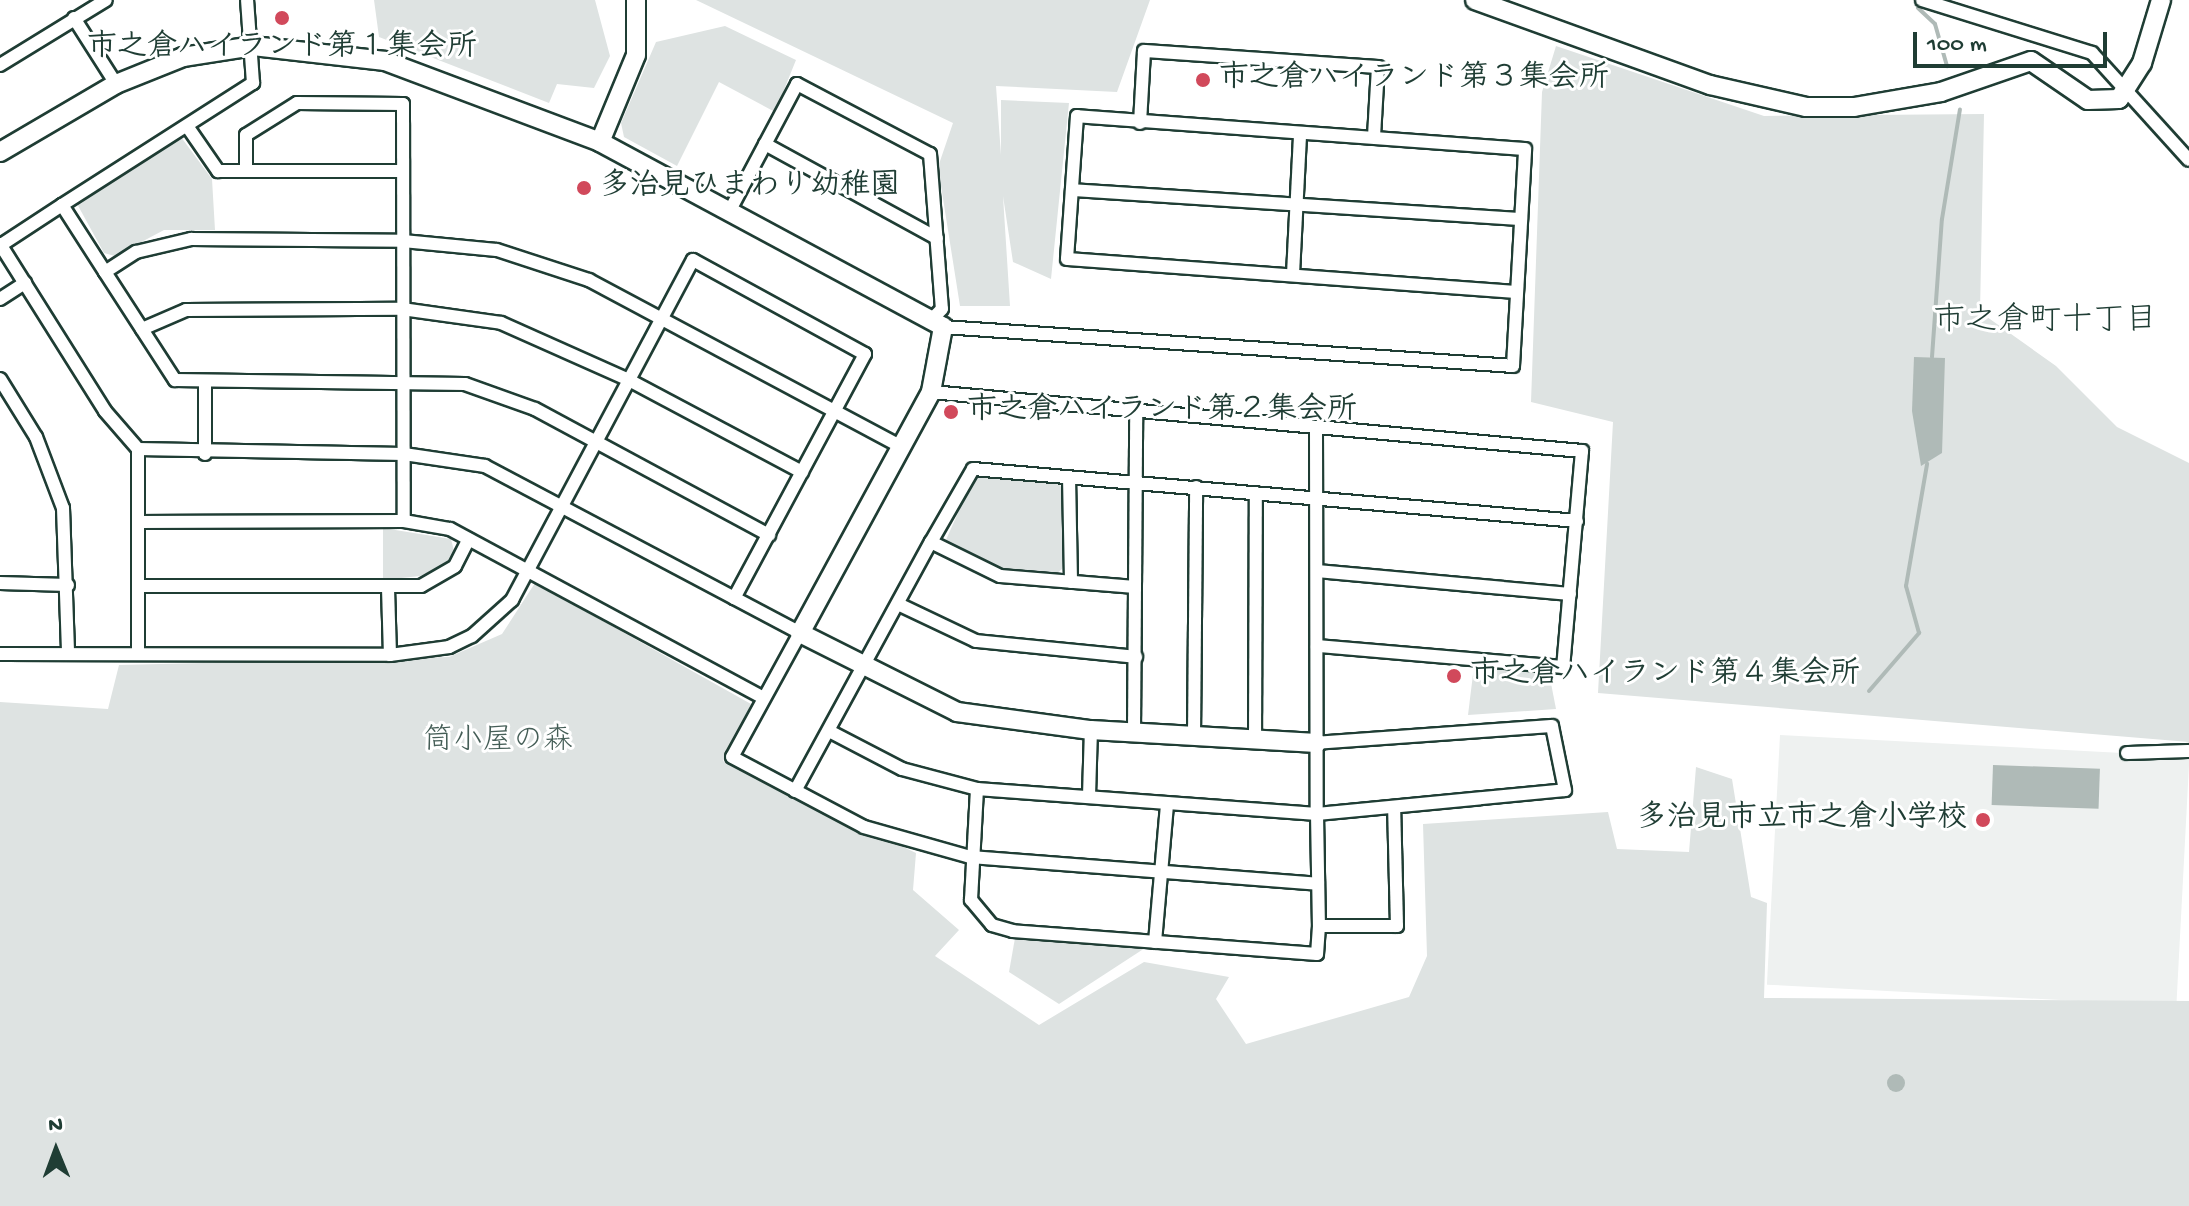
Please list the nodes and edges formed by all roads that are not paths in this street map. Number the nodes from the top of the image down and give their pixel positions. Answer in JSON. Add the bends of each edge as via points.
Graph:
{"nodes":[{"id":1,"x":106,"y":0,"type":"edge"},
{"id":2,"x":247,"y":0,"type":"edge"},
{"id":3,"x":636,"y":0,"type":"edge"},
{"id":4,"x":1475,"y":0,"type":"edge"},
{"id":5,"x":1922,"y":0,"type":"edge"},
{"id":6,"x":2160,"y":0,"type":"edge"},
{"id":7,"x":74,"y":18,"type":"junction"},
{"id":8,"x":253,"y":46,"type":"junction"},
{"id":9,"x":0,"y":65,"type":"edge"},
{"id":10,"x":116,"y":84,"type":"junction"},
{"id":11,"x":2130,"y":89,"type":"junction"},
{"id":12,"x":1140,"y":123,"type":"junction"},
{"id":13,"x":187,"y":126,"type":"junction"},
{"id":14,"x":1300,"y":134,"type":"junction"},
{"id":15,"x":1374,"y":136,"type":"junction"},
{"id":16,"x":600,"y":142,"type":"junction"},
{"id":17,"x":765,"y":144,"type":"junction"},
{"id":18,"x":0,"y":152,"type":"edge"},
{"id":19,"x":2189,"y":160,"type":"edge"},
{"id":20,"x":246,"y":170,"type":"junction"},
{"id":21,"x":403,"y":171,"type":"junction"},
{"id":22,"x":1072,"y":190,"type":"junction"},
{"id":23,"x":62,"y":205,"type":"junction"},
{"id":24,"x":1296,"y":207,"type":"junction"},
{"id":25,"x":729,"y":212,"type":"junction"},
{"id":26,"x":1521,"y":219,"type":"junction"},
{"id":27,"x":937,"y":238,"type":"junction"},
{"id":28,"x":403,"y":241,"type":"junction"},
{"id":29,"x":0,"y":244,"type":"edge"},
{"id":30,"x":105,"y":272,"type":"junction"},
{"id":31,"x":1293,"y":274,"type":"junction"},
{"id":32,"x":25,"y":283,"type":"junction"},
{"id":33,"x":1517,"y":292,"type":"junction"},
{"id":34,"x":0,"y":299,"type":"edge"},
{"id":35,"x":402,"y":309,"type":"junction"},
{"id":36,"x":661,"y":317,"type":"junction"},
{"id":37,"x":937,"y":324,"type":"junction"},
{"id":38,"x":142,"y":329,"type":"junction"},
{"id":39,"x":0,"y":379,"type":"edge"},
{"id":40,"x":403,"y":380,"type":"junction"},
{"id":41,"x":629,"y":380,"type":"junction"},
{"id":42,"x":205,"y":381,"type":"junction"},
{"id":43,"x":931,"y":392,"type":"junction"},
{"id":44,"x":835,"y":412,"type":"junction"},
{"id":45,"x":1136,"y":413,"type":"junction"},
{"id":46,"x":1316,"y":427,"type":"junction"},
{"id":47,"x":596,"y":443,"type":"junction"},
{"id":48,"x":900,"y":446,"type":"junction"},
{"id":49,"x":138,"y":449,"type":"junction"},
{"id":50,"x":205,"y":454,"type":"junction"},
{"id":51,"x":404,"y":454,"type":"junction"},
{"id":52,"x":802,"y":472,"type":"junction"},
{"id":53,"x":1069,"y":477,"type":"junction"},
{"id":54,"x":1137,"y":482,"type":"junction"},
{"id":55,"x":1196,"y":487,"type":"junction"},
{"id":56,"x":1256,"y":493,"type":"junction"},
{"id":57,"x":1316,"y":497,"type":"junction"},
{"id":58,"x":560,"y":506,"type":"junction"},
{"id":59,"x":404,"y":521,"type":"junction"},
{"id":60,"x":1577,"y":521,"type":"junction"},
{"id":61,"x":138,"y":522,"type":"junction"},
{"id":62,"x":769,"y":535,"type":"junction"},
{"id":63,"x":469,"y":539,"type":"junction"},
{"id":64,"x":931,"y":542,"type":"junction"},
{"id":65,"x":526,"y":571,"type":"junction"},
{"id":66,"x":1317,"y":571,"type":"junction"},
{"id":67,"x":1071,"y":582,"type":"junction"},
{"id":68,"x":0,"y":583,"type":"edge"},
{"id":69,"x":68,"y":585,"type":"junction"},
{"id":70,"x":138,"y":586,"type":"junction"},
{"id":71,"x":1135,"y":587,"type":"junction"},
{"id":72,"x":388,"y":588,"type":"junction"},
{"id":73,"x":1570,"y":594,"type":"junction"},
{"id":74,"x":734,"y":598,"type":"junction"},
{"id":75,"x":898,"y":604,"type":"junction"},
{"id":76,"x":800,"y":633,"type":"junction"},
{"id":77,"x":1317,"y":646,"type":"junction"},
{"id":78,"x":138,"y":653,"type":"junction"},
{"id":79,"x":0,"y":654,"type":"edge"},
{"id":80,"x":68,"y":654,"type":"junction"},
{"id":81,"x":390,"y":655,"type":"junction"},
{"id":82,"x":1136,"y":657,"type":"junction"},
{"id":83,"x":861,"y":669,"type":"junction"},
{"id":84,"x":762,"y":697,"type":"junction"},
{"id":85,"x":1091,"y":730,"type":"junction"},
{"id":86,"x":829,"y":731,"type":"junction"},
{"id":87,"x":1134,"y":731,"type":"junction"},
{"id":88,"x":1194,"y":736,"type":"junction"},
{"id":89,"x":1255,"y":741,"type":"junction"},
{"id":90,"x":1317,"y":743,"type":"junction"},
{"id":91,"x":2189,"y":751,"type":"edge"},
{"id":92,"x":2127,"y":753,"type":"dead end"},
{"id":93,"x":977,"y":789,"type":"junction"},
{"id":94,"x":795,"y":791,"type":"junction"},
{"id":95,"x":1089,"y":796,"type":"junction"},
{"id":96,"x":1167,"y":804,"type":"junction"},
{"id":97,"x":1394,"y":807,"type":"junction"},
{"id":98,"x":1317,"y":814,"type":"junction"},
{"id":99,"x":970,"y":857,"type":"junction"},
{"id":100,"x":1162,"y":873,"type":"junction"},
{"id":101,"x":1318,"y":884,"type":"junction"},
{"id":102,"x":1319,"y":926,"type":"junction"},
{"id":103,"x":1155,"y":942,"type":"junction"}],
"edges":[{"from":1,"to":7,"type":"street"},
{"from":2,"to":8,"type":"street"},
{"from":3,"to":16,"type":"street","via":[[636,55]]},
{"from":4,"to":11,"type":"street","via":[[1710,85],[1806,107],[1895,103],[2031,61],[2088,100],[2103,103]]},
{"from":5,"to":11,"type":"street","via":[[2092,53]]},
{"from":6,"to":11,"type":"street"},
{"from":7,"to":9,"type":"street"},
{"from":7,"to":10,"type":"street"},
{"from":8,"to":10,"type":"street","via":[[183,57]]},
{"from":8,"to":13,"type":"street","via":[[253,83]]},
{"from":8,"to":16,"type":"street","via":[[385,61]]},
{"from":10,"to":18,"type":"street"},
{"from":11,"to":19,"type":"street"},
{"from":12,"to":14,"type":"street"},
{"from":12,"to":15,"type":"street","via":[[1144,51],[1378,67]]},
{"from":12,"to":22,"type":"street","via":[[1077,116]]},
{"from":13,"to":20,"type":"street","via":[[218,171]]},
{"from":13,"to":23,"type":"street"},
{"from":14,"to":15,"type":"street"},
{"from":14,"to":24,"type":"street"},
{"from":15,"to":26,"type":"street","via":[[1525,149]]},
{"from":16,"to":25,"type":"street"},
{"from":17,"to":25,"type":"street"},
{"from":17,"to":27,"type":"street"},
{"from":17,"to":27,"type":"street","via":[[797,84],[930,154]]},
{"from":20,"to":21,"type":"street"},
{"from":20,"to":21,"type":"street","via":[[246,135],[297,103],[403,104]]},
{"from":21,"to":28,"type":"street"},
{"from":22,"to":24,"type":"street"},
{"from":22,"to":31,"type":"street","via":[[1067,259]]},
{"from":23,"to":29,"type":"street"},
{"from":23,"to":30,"type":"street"},
{"from":24,"to":26,"type":"street"},
{"from":24,"to":31,"type":"street"},
{"from":25,"to":37,"type":"street"},
{"from":26,"to":33,"type":"street"},
{"from":27,"to":37,"type":"street","via":[[942,309]]},
{"from":28,"to":30,"type":"street","via":[[191,239],[136,252]]},
{"from":28,"to":35,"type":"street"},
{"from":28,"to":36,"type":"street","via":[[533,258]]},
{"from":29,"to":32,"type":"street"},
{"from":30,"to":38,"type":"street"},
{"from":31,"to":33,"type":"street"},
{"from":32,"to":34,"type":"street"},
{"from":32,"to":49,"type":"street"},
{"from":33,"to":37,"type":"street","via":[[1513,366]]},
{"from":35,"to":38,"type":"street","via":[[186,310]]},
{"from":35,"to":40,"type":"street"},
{"from":35,"to":41,"type":"street","via":[[501,323]]},
{"from":36,"to":41,"type":"street"},
{"from":36,"to":44,"type":"street"},
{"from":36,"to":44,"type":"street","via":[[693,260],[865,354]]},
{"from":37,"to":43,"type":"street"},
{"from":38,"to":42,"type":"street","via":[[175,380]]},
{"from":39,"to":69,"type":"street","via":[[58,490]]},
{"from":40,"to":42,"type":"street"},
{"from":40,"to":47,"type":"street","via":[[497,394]]},
{"from":40,"to":51,"type":"street"},
{"from":41,"to":47,"type":"street"},
{"from":41,"to":52,"type":"street"},
{"from":42,"to":50,"type":"street"},
{"from":43,"to":45,"type":"street"},
{"from":43,"to":48,"type":"street"},
{"from":44,"to":48,"type":"street"},
{"from":44,"to":52,"type":"street"},
{"from":45,"to":46,"type":"street"},
{"from":45,"to":54,"type":"street"},
{"from":46,"to":57,"type":"street"},
{"from":46,"to":60,"type":"street","via":[[1582,451]]},
{"from":47,"to":58,"type":"street"},
{"from":47,"to":62,"type":"street"},
{"from":48,"to":76,"type":"street"},
{"from":49,"to":50,"type":"street"},
{"from":49,"to":61,"type":"street"},
{"from":50,"to":51,"type":"street"},
{"from":51,"to":58,"type":"street","via":[[485,466]]},
{"from":51,"to":59,"type":"street"},
{"from":52,"to":62,"type":"street"},
{"from":53,"to":54,"type":"street"},
{"from":53,"to":64,"type":"street","via":[[973,469]]},
{"from":53,"to":67,"type":"street"},
{"from":54,"to":55,"type":"street"},
{"from":54,"to":71,"type":"street"},
{"from":55,"to":56,"type":"street"},
{"from":55,"to":88,"type":"street"},
{"from":56,"to":57,"type":"street"},
{"from":56,"to":89,"type":"street"},
{"from":57,"to":60,"type":"street"},
{"from":57,"to":66,"type":"street"},
{"from":58,"to":65,"type":"street"},
{"from":58,"to":74,"type":"street"},
{"from":59,"to":61,"type":"street"},
{"from":59,"to":63,"type":"street"},
{"from":60,"to":73,"type":"street"},
{"from":61,"to":70,"type":"street"},
{"from":62,"to":74,"type":"street"},
{"from":63,"to":65,"type":"street"},
{"from":63,"to":72,"type":"street","via":[[455,566],[431,583]]},
{"from":64,"to":67,"type":"street","via":[[1000,576]]},
{"from":64,"to":75,"type":"street"},
{"from":65,"to":81,"type":"street","via":[[512,600],[472,636],[449,647]]},
{"from":65,"to":84,"type":"street"},
{"from":66,"to":73,"type":"street"},
{"from":66,"to":77,"type":"street"},
{"from":67,"to":71,"type":"street"},
{"from":68,"to":69,"type":"street"},
{"from":69,"to":80,"type":"street"},
{"from":70,"to":72,"type":"street"},
{"from":70,"to":78,"type":"street"},
{"from":71,"to":82,"type":"street"},
{"from":72,"to":81,"type":"street"},
{"from":73,"to":77,"type":"street","via":[[1563,667]]},
{"from":74,"to":76,"type":"street"},
{"from":75,"to":82,"type":"street","via":[[976,641]]},
{"from":75,"to":83,"type":"street"},
{"from":76,"to":83,"type":"street"},
{"from":76,"to":84,"type":"street"},
{"from":77,"to":90,"type":"street"},
{"from":78,"to":80,"type":"street"},
{"from":78,"to":81,"type":"street"},
{"from":79,"to":80,"type":"street"},
{"from":82,"to":87,"type":"street"},
{"from":83,"to":85,"type":"street","via":[[957,712]]},
{"from":83,"to":86,"type":"street"},
{"from":84,"to":94,"type":"street","via":[[732,757]]},
{"from":85,"to":87,"type":"street"},
{"from":85,"to":95,"type":"street"},
{"from":86,"to":93,"type":"street","via":[[902,769]]},
{"from":86,"to":94,"type":"street"},
{"from":87,"to":88,"type":"street"},
{"from":88,"to":89,"type":"street"},
{"from":89,"to":90,"type":"street"},
{"from":90,"to":97,"type":"street","via":[[1558,729],[1565,790],[1557,795]]},
{"from":90,"to":98,"type":"street"},
{"from":91,"to":92,"type":"street"},
{"from":93,"to":95,"type":"street"},
{"from":93,"to":99,"type":"street"},
{"from":94,"to":99,"type":"street","via":[[898,840]]},
{"from":95,"to":96,"type":"street"},
{"from":96,"to":98,"type":"street"},
{"from":96,"to":100,"type":"street"},
{"from":97,"to":98,"type":"street"},
{"from":97,"to":102,"type":"street","via":[[1397,926]]},
{"from":98,"to":101,"type":"street"},
{"from":99,"to":100,"type":"street"},
{"from":99,"to":103,"type":"street","via":[[971,900],[992,925]]},
{"from":100,"to":101,"type":"street"},
{"from":100,"to":103,"type":"street"},
{"from":101,"to":102,"type":"street"},
{"from":102,"to":103,"type":"street","via":[[1317,954]]}]}
